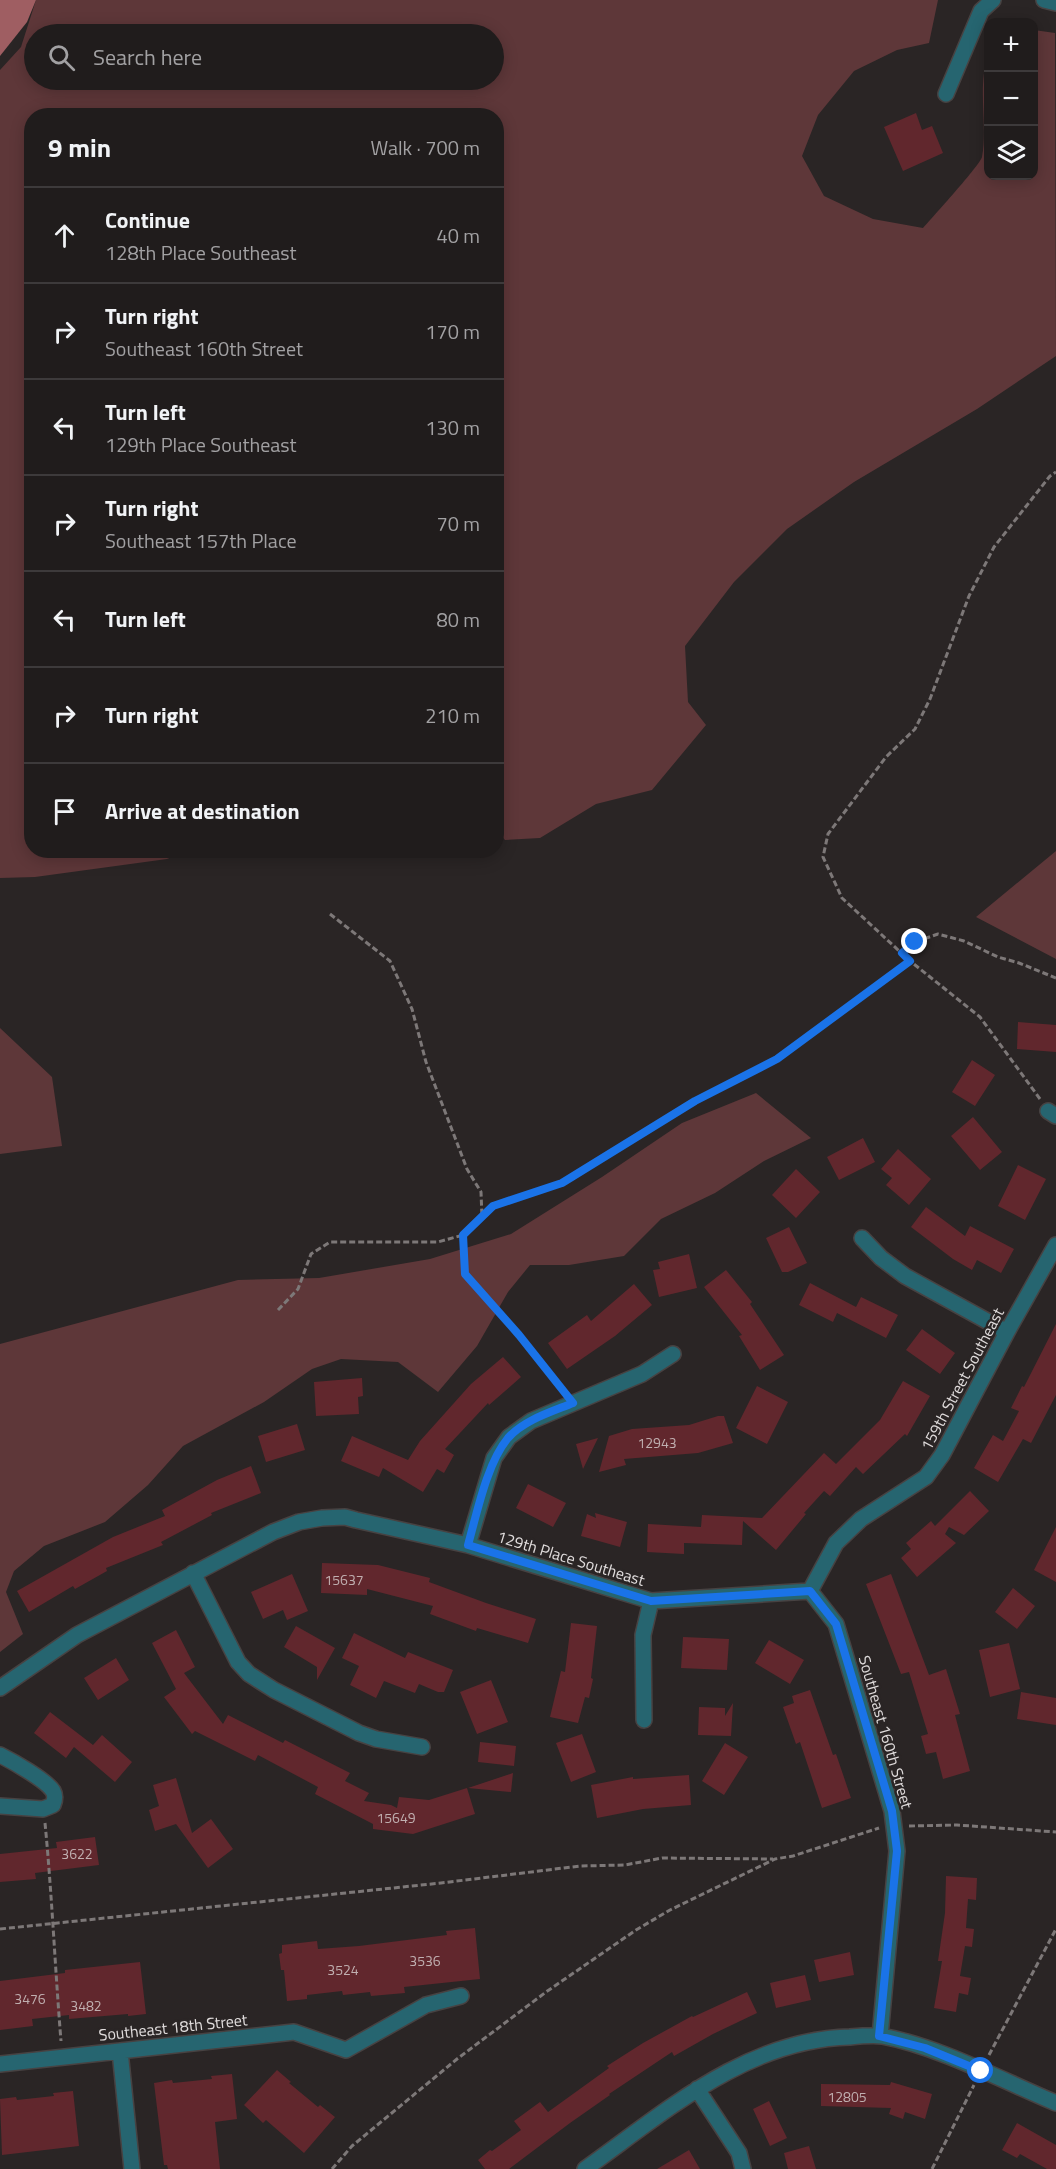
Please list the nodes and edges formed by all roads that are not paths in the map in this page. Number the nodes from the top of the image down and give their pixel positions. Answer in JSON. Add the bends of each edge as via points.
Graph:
{"nodes":[{"id":1,"x":993,"y":0,"type":"edge"},
{"id":2,"x":1044,"y":0,"type":"edge"},
{"id":3,"x":1056,"y":3,"type":"edge"},
{"id":4,"x":946,"y":94,"type":"dead end"},
{"id":5,"x":862,"y":1238,"type":"dead end"},
{"id":6,"x":1056,"y":1245,"type":"edge"},
{"id":7,"x":1007,"y":1332,"type":"junction"},
{"id":8,"x":673,"y":1354,"type":"dead end"},
{"id":9,"x":468,"y":1545,"type":"junction"},
{"id":10,"x":193,"y":1573,"type":"junction"},
{"id":11,"x":810,"y":1591,"type":"junction"},
{"id":12,"x":651,"y":1601,"type":"junction"},
{"id":13,"x":0,"y":1688,"type":"edge"},
{"id":14,"x":644,"y":1720,"type":"dead end"},
{"id":15,"x":422,"y":1747,"type":"dead end"},
{"id":16,"x":0,"y":1755,"type":"edge"},
{"id":17,"x":0,"y":1806,"type":"edge"},
{"id":18,"x":461,"y":1996,"type":"dead end"},
{"id":19,"x":879,"y":2036,"type":"junction"},
{"id":20,"x":120,"y":2051,"type":"junction"},
{"id":21,"x":0,"y":2064,"type":"edge"},
{"id":22,"x":697,"y":2089,"type":"junction"},
{"id":23,"x":1056,"y":2103,"type":"edge"},
{"id":24,"x":132,"y":2169,"type":"edge"},
{"id":25,"x":585,"y":2169,"type":"edge"},
{"id":26,"x":743,"y":2169,"type":"edge"}],
"edges":[{"from":1,"to":4,"type":"street","via":[[981,11]]},
{"from":2,"to":3,"type":"street"},
{"from":5,"to":7,"type":"street","via":[[905,1275]]},
{"from":6,"to":7,"type":"street","name":"159th Street Southeast"},
{"from":7,"to":11,"type":"street","name":"159th Street Southeast","via":[[942,1455],[926,1476],[861,1519],[836,1543]]},
{"from":8,"to":9,"type":"street","via":[[642,1374],[531,1421],[509,1437],[494,1458]]},
{"from":9,"to":10,"type":"street","name":"129th Place Southeast","via":[[345,1517],[322,1518],[273,1532]]},
{"from":9,"to":12,"type":"street","name":"129th Place Southeast"},
{"from":10,"to":13,"type":"street","name":"129th Place Southeast","via":[[77,1635]]},
{"from":10,"to":15,"type":"street","via":[[238,1662],[249,1674],[359,1733]]},
{"from":11,"to":12,"type":"street","name":"129th Place Southeast"},
{"from":11,"to":19,"type":"street","name":"Southeast 160th Street","via":[[836,1624],[892,1811],[897,1851]]},
{"from":12,"to":14,"type":"street","via":[[643,1635]]},
{"from":16,"to":17,"type":"street","via":[[54,1792],[55,1799],[53,1805],[44,1809]]},
{"from":18,"to":20,"type":"street","name":"Southeast 18th Street","via":[[426,2005],[346,2050],[294,2032]]},
{"from":19,"to":22,"type":"street","via":[[827,2037],[756,2057]]},
{"from":19,"to":23,"type":"street","via":[[925,2048]]},
{"from":20,"to":21,"type":"street","name":"Southeast 18th Street"},
{"from":20,"to":24,"type":"street"},
{"from":22,"to":25,"type":"street"},
{"from":22,"to":26,"type":"street","via":[[739,2153]]}]}
